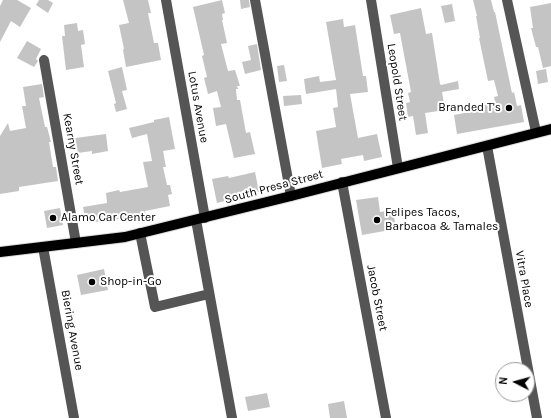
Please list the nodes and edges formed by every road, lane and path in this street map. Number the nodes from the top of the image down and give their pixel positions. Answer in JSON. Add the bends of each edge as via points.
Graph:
{"nodes":[{"id":1,"x":166,"y":0,"type":"edge"},
{"id":2,"x":255,"y":0,"type":"edge"},
{"id":3,"x":371,"y":0,"type":"edge"},
{"id":4,"x":507,"y":0,"type":"edge"},
{"id":5,"x":44,"y":60,"type":"dead end"},
{"id":6,"x":551,"y":129,"type":"edge"},
{"id":7,"x":536,"y":132,"type":"junction"},
{"id":8,"x":486,"y":146,"type":"junction"},
{"id":9,"x":398,"y":168,"type":"junction"},
{"id":10,"x":342,"y":182,"type":"junction"},
{"id":11,"x":290,"y":196,"type":"junction"},
{"id":12,"x":200,"y":219,"type":"junction"},
{"id":13,"x":140,"y":233,"type":"junction"},
{"id":14,"x":76,"y":243,"type":"junction"},
{"id":15,"x":43,"y":247,"type":"junction"},
{"id":16,"x":0,"y":252,"type":"edge"},
{"id":17,"x":209,"y":294,"type":"junction"},
{"id":18,"x":74,"y":418,"type":"edge"},
{"id":19,"x":232,"y":418,"type":"edge"},
{"id":20,"x":386,"y":418,"type":"edge"},
{"id":21,"x":537,"y":418,"type":"edge"}],
"edges":[{"from":1,"to":12,"type":"street","name":"Lotus Avenue"},
{"from":2,"to":11,"type":"street"},
{"from":3,"to":9,"type":"street","name":"Leopold Street"},
{"from":4,"to":7,"type":"street"},
{"from":5,"to":14,"type":"street","name":"Kearny Street"},
{"from":6,"to":7,"type":"main road","name":"South Presa Street"},
{"from":7,"to":8,"type":"main road","name":"South Presa Street"},
{"from":8,"to":9,"type":"main road","name":"South Presa Street"},
{"from":8,"to":21,"type":"street","name":"Vitra Place"},
{"from":9,"to":10,"type":"main road","name":"South Presa Street"},
{"from":10,"to":11,"type":"main road","name":"South Presa Street"},
{"from":10,"to":20,"type":"street","name":"Jacob Street"},
{"from":11,"to":12,"type":"main road","name":"South Presa Street"},
{"from":12,"to":13,"type":"main road","name":"South Presa Street"},
{"from":12,"to":17,"type":"street","name":"Lotus Avenue"},
{"from":13,"to":14,"type":"main road","name":"South Presa Street"},
{"from":13,"to":17,"type":"street","via":[[154,307]]},
{"from":14,"to":15,"type":"main road","name":"South Presa Street"},
{"from":15,"to":16,"type":"main road","name":"South Presa Street"},
{"from":15,"to":18,"type":"street","name":"Biering Avenue"},
{"from":17,"to":19,"type":"street","name":"Lotus Avenue"}]}
